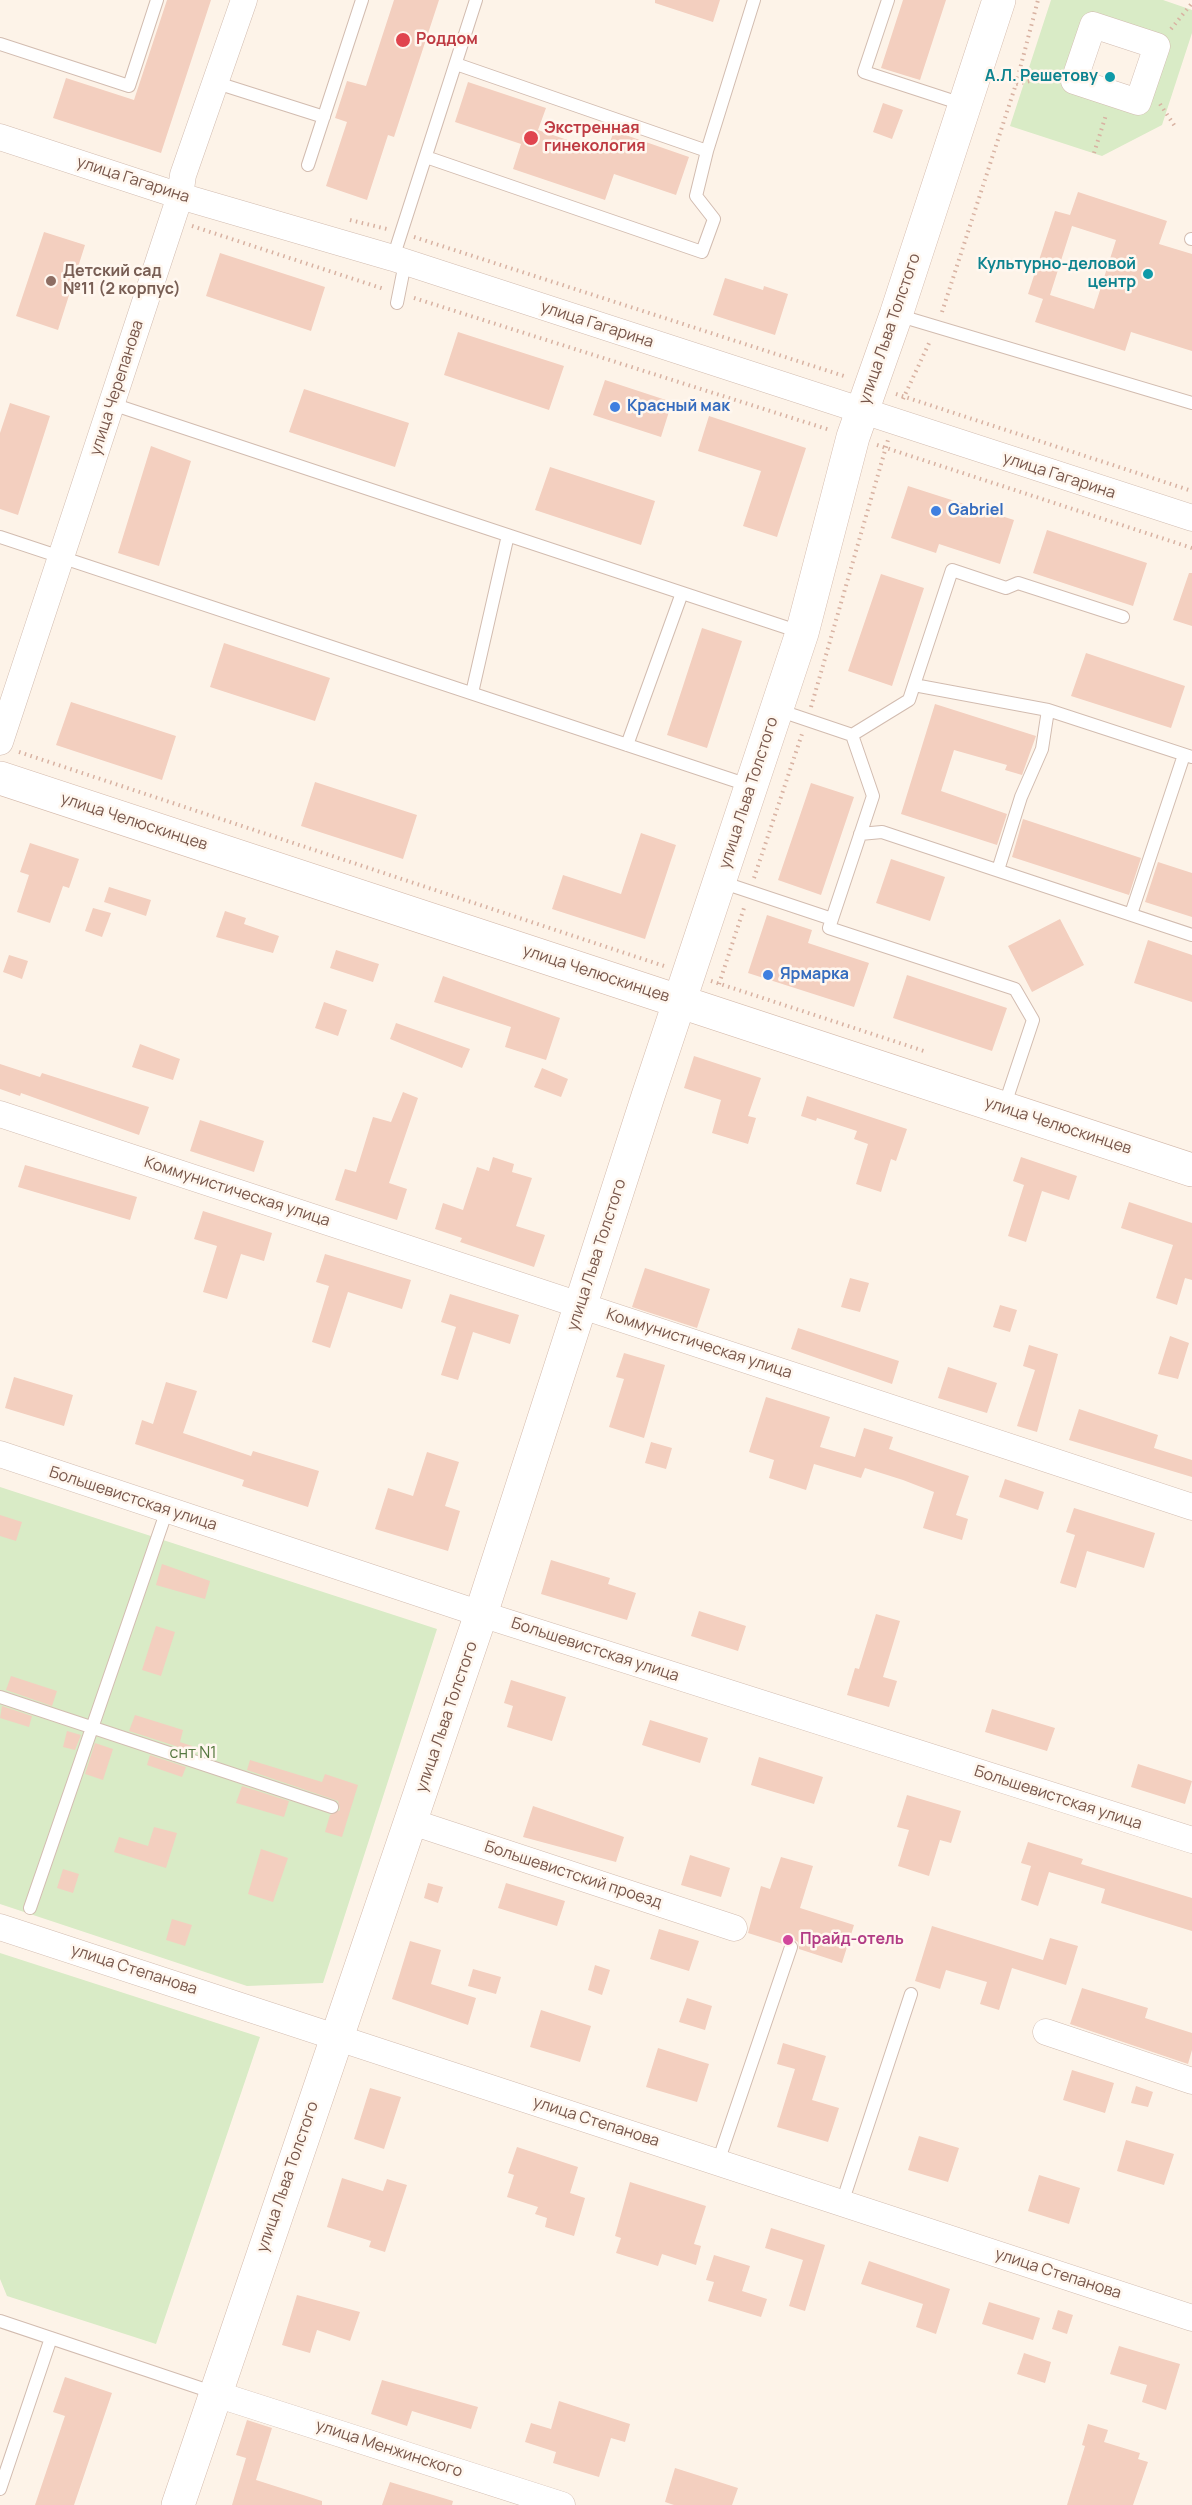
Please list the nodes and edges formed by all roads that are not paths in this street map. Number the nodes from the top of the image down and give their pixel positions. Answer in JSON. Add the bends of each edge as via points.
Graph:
{"nodes":[{"id":1,"x":157,"y":0,"type":"edge"},
{"id":2,"x":244,"y":0,"type":"edge"},
{"id":3,"x":362,"y":0,"type":"edge"},
{"id":4,"x":476,"y":0,"type":"edge"},
{"id":5,"x":754,"y":0,"type":"edge"},
{"id":6,"x":888,"y":0,"type":"edge"},
{"id":7,"x":999,"y":0,"type":"edge"},
{"id":8,"x":0,"y":44,"type":"edge"},
{"id":9,"x":456,"y":64,"type":"junction"},
{"id":10,"x":217,"y":83,"type":"junction"},
{"id":11,"x":1113,"y":94,"type":"joint"},
{"id":12,"x":963,"y":105,"type":"junction"},
{"id":13,"x":324,"y":117,"type":"junction"},
{"id":14,"x":0,"y":137,"type":"edge"},
{"id":15,"x":707,"y":151,"type":"junction"},
{"id":16,"x":426,"y":157,"type":"junction"},
{"id":17,"x":308,"y":165,"type":"dead end"},
{"id":18,"x":176,"y":208,"type":"junction"},
{"id":19,"x":399,"y":261,"type":"junction"},
{"id":20,"x":398,"y":298,"type":"road end"},
{"id":21,"x":896,"y":315,"type":"junction"},
{"id":22,"x":1192,"y":403,"type":"edge"},
{"id":23,"x":112,"y":404,"type":"junction"},
{"id":24,"x":857,"y":424,"type":"junction"},
{"id":25,"x":1192,"y":518,"type":"edge"},
{"id":26,"x":508,"y":535,"type":"junction"},
{"id":27,"x":0,"y":537,"type":"edge"},
{"id":28,"x":61,"y":557,"type":"junction"},
{"id":29,"x":682,"y":593,"type":"junction"},
{"id":30,"x":1123,"y":617,"type":"dead end"},
{"id":31,"x":802,"y":633,"type":"junction"},
{"id":32,"x":914,"y":684,"type":"junction"},
{"id":33,"x":472,"y":693,"type":"junction"},
{"id":34,"x":1048,"y":710,"type":"junction"},
{"id":35,"x":792,"y":715,"type":"junction"},
{"id":36,"x":852,"y":735,"type":"junction"},
{"id":37,"x":627,"y":745,"type":"junction"},
{"id":38,"x":1188,"y":756,"type":"edge"},
{"id":39,"x":4,"y":757,"type":"edge"},
{"id":40,"x":751,"y":786,"type":"junction"},
{"id":41,"x":860,"y":834,"type":"junction"},
{"id":42,"x":998,"y":870,"type":"junction"},
{"id":43,"x":735,"y":886,"type":"junction"},
{"id":44,"x":1131,"y":914,"type":"junction"},
{"id":45,"x":832,"y":919,"type":"junction"},
{"id":46,"x":1192,"y":934,"type":"edge"},
{"id":47,"x":696,"y":986,"type":"junction"},
{"id":48,"x":1004,"y":1108,"type":"junction"},
{"id":49,"x":0,"y":1114,"type":"edge"},
{"id":50,"x":1192,"y":1170,"type":"edge"},
{"id":51,"x":580,"y":1305,"type":"junction"},
{"id":52,"x":0,"y":1454,"type":"edge"},
{"id":53,"x":1192,"y":1507,"type":"edge"},
{"id":54,"x":167,"y":1510,"type":"junction"},
{"id":55,"x":481,"y":1614,"type":"junction"},
{"id":56,"x":0,"y":1697,"type":"edge"},
{"id":57,"x":94,"y":1728,"type":"junction"},
{"id":58,"x":332,"y":1807,"type":"dead end"},
{"id":59,"x":412,"y":1822,"type":"junction"},
{"id":60,"x":1192,"y":1840,"type":"edge"},
{"id":61,"x":30,"y":1908,"type":"dead end"},
{"id":62,"x":0,"y":1926,"type":"edge"},
{"id":63,"x":734,"y":1928,"type":"dead end"},
{"id":64,"x":791,"y":1947,"type":"dead end"},
{"id":65,"x":911,"y":1994,"type":"dead end"},
{"id":66,"x":1046,"y":2032,"type":"dead end"},
{"id":67,"x":336,"y":2036,"type":"junction"},
{"id":68,"x":1192,"y":2081,"type":"edge"},
{"id":69,"x":718,"y":2162,"type":"junction"},
{"id":70,"x":842,"y":2203,"type":"junction"},
{"id":71,"x":1192,"y":2318,"type":"edge"},
{"id":72,"x":0,"y":2321,"type":"edge"},
{"id":73,"x":51,"y":2338,"type":"junction"},
{"id":74,"x":216,"y":2394,"type":"junction"},
{"id":75,"x":0,"y":2489,"type":"edge"},
{"id":76,"x":178,"y":2505,"type":"edge"},
{"id":77,"x":561,"y":2505,"type":"edge"}],
"edges":[{"from":1,"to":8,"type":"lane","via":[[129,86]]},
{"from":2,"to":10,"type":"street","name":"улица Черепанова"},
{"from":3,"to":13,"type":"lane"},
{"from":4,"to":9,"type":"lane"},
{"from":5,"to":15,"type":"lane"},
{"from":6,"to":12,"type":"lane","via":[[864,72]]},
{"from":7,"to":12,"type":"street","name":"улица Льва Толстого"},
{"from":9,"to":15,"type":"lane"},
{"from":9,"to":16,"type":"lane"},
{"from":10,"to":13,"type":"lane"},
{"from":10,"to":18,"type":"street","name":"улица Черепанова","via":[[183,175]]},
{"from":11,"to":11,"type":"street","via":[[1138,102],[1157,46],[1093,25],[1074,81]]},
{"from":12,"to":21,"type":"street","name":"улица Льва Толстого"},
{"from":13,"to":17,"type":"lane"},
{"from":14,"to":18,"type":"street","name":"улица Гагарина"},
{"from":15,"to":16,"type":"lane","via":[[696,196],[714,219],[702,252]]},
{"from":16,"to":19,"type":"lane"},
{"from":18,"to":19,"type":"street","name":"улица Гагарина"},
{"from":18,"to":23,"type":"street","name":"улица Черепанова"},
{"from":19,"to":20,"type":"lane"},
{"from":19,"to":24,"type":"street","name":"улица Гагарина"},
{"from":21,"to":22,"type":"lane"},
{"from":21,"to":24,"type":"street","name":"улица Льва Толстого"},
{"from":23,"to":26,"type":"lane"},
{"from":23,"to":28,"type":"street","name":"улица Черепанова"},
{"from":24,"to":25,"type":"street","name":"улица Гагарина","via":[[894,423]]},
{"from":24,"to":31,"type":"street","name":"улица Льва Толстого"},
{"from":26,"to":29,"type":"lane"},
{"from":26,"to":33,"type":"lane"},
{"from":27,"to":28,"type":"lane"},
{"from":28,"to":33,"type":"lane"},
{"from":28,"to":39,"type":"street","name":"улица Черепанова"},
{"from":29,"to":31,"type":"lane"},
{"from":29,"to":37,"type":"lane"},
{"from":30,"to":32,"type":"lane","via":[[1018,583],[1006,588],[952,570]]},
{"from":31,"to":35,"type":"street","name":"улица Льва Толстого"},
{"from":32,"to":34,"type":"lane"},
{"from":32,"to":36,"type":"lane","via":[[909,700]]},
{"from":33,"to":37,"type":"lane"},
{"from":34,"to":38,"type":"lane"},
{"from":34,"to":42,"type":"lane","via":[[1042,749],[1021,796]]},
{"from":35,"to":36,"type":"lane"},
{"from":35,"to":40,"type":"street","name":"улица Льва Толстого"},
{"from":36,"to":41,"type":"lane","via":[[873,795]]},
{"from":37,"to":40,"type":"lane"},
{"from":38,"to":44,"type":"lane"},
{"from":39,"to":47,"type":"street","name":"улица Челюскинцев"},
{"from":40,"to":43,"type":"street","name":"улица Льва Толстого"},
{"from":41,"to":42,"type":"lane","via":[[882,832]]},
{"from":41,"to":45,"type":"lane"},
{"from":42,"to":44,"type":"lane"},
{"from":43,"to":45,"type":"lane"},
{"from":43,"to":47,"type":"street","name":"улица Льва Толстого"},
{"from":44,"to":46,"type":"lane"},
{"from":45,"to":48,"type":"lane","via":[[830,928],[1014,989],[1033,1020]]},
{"from":47,"to":48,"type":"street","name":"улица Челюскинцев"},
{"from":47,"to":51,"type":"street","name":"улица Льва Толстого"},
{"from":48,"to":50,"type":"street","name":"улица Челюскинцев"},
{"from":49,"to":51,"type":"street","name":"Коммунистическая улица"},
{"from":51,"to":53,"type":"street","name":"Коммунистическая улица"},
{"from":51,"to":55,"type":"street","name":"улица Льва Толстого"},
{"from":52,"to":54,"type":"street","name":"Большевистская улица"},
{"from":54,"to":55,"type":"street","name":"Большевистская улица"},
{"from":54,"to":57,"type":"lane"},
{"from":55,"to":59,"type":"street","name":"улица Льва Толстого"},
{"from":55,"to":60,"type":"street","name":"Большевистская улица"},
{"from":56,"to":57,"type":"lane"},
{"from":57,"to":58,"type":"lane"},
{"from":57,"to":61,"type":"lane"},
{"from":59,"to":63,"type":"street","name":"Большевистский проезд"},
{"from":59,"to":67,"type":"street","name":"улица Льва Толстого"},
{"from":62,"to":67,"type":"street","name":"улица Степанова"},
{"from":64,"to":69,"type":"lane"},
{"from":65,"to":70,"type":"lane"},
{"from":66,"to":68,"type":"street"},
{"from":67,"to":69,"type":"street","name":"улица Степанова"},
{"from":67,"to":74,"type":"street","name":"улица Льва Толстого"},
{"from":69,"to":70,"type":"street","name":"улица Степанова"},
{"from":70,"to":71,"type":"street","name":"улица Степанова"},
{"from":72,"to":73,"type":"lane"},
{"from":73,"to":74,"type":"lane"},
{"from":73,"to":75,"type":"lane"},
{"from":74,"to":76,"type":"street","name":"улица Льва Толстого"},
{"from":74,"to":77,"type":"street","name":"улица Менжинского"}]}
